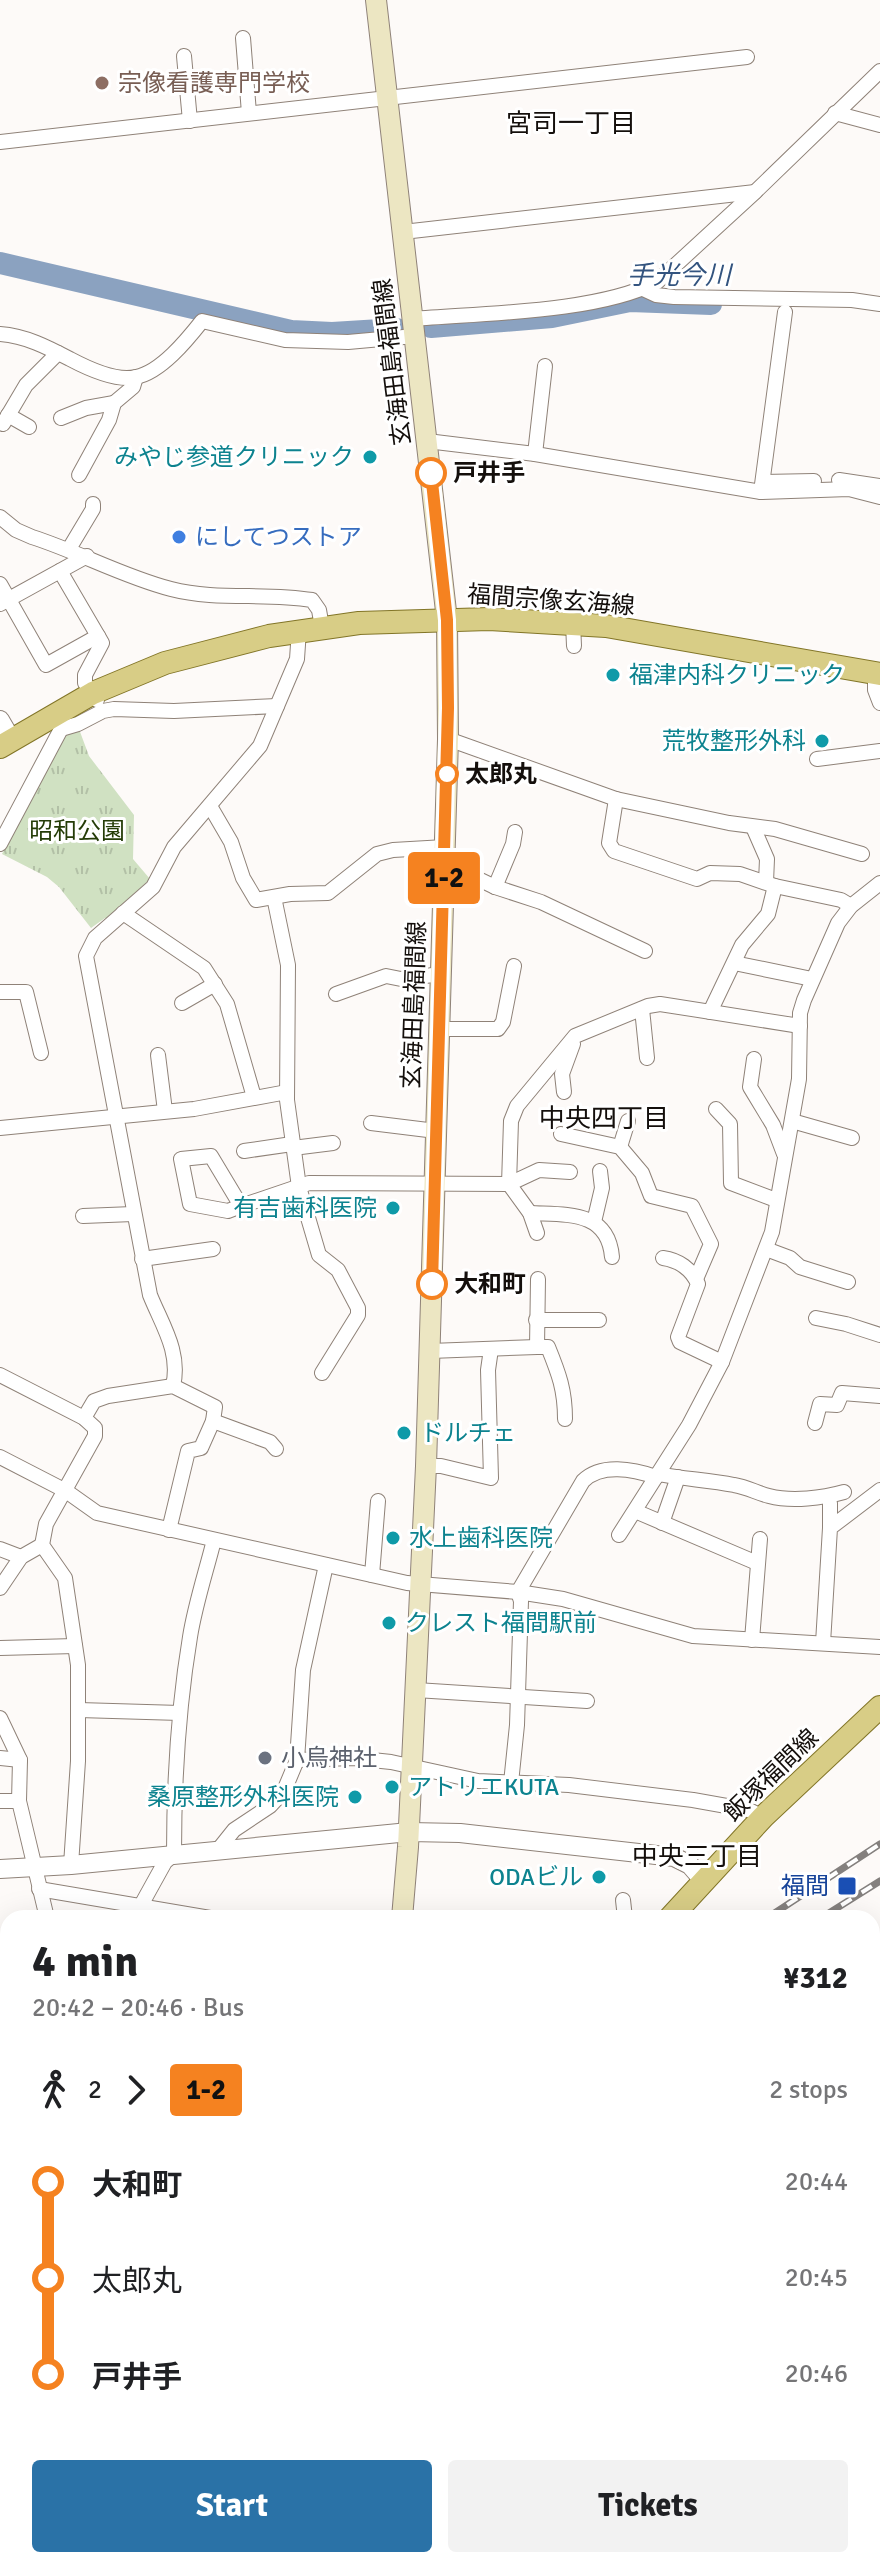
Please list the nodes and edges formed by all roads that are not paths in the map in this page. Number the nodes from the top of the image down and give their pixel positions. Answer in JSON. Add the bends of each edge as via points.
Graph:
{"nodes":[{"id":1,"x":376,"y":0,"type":"edge"},
{"id":2,"x":243,"y":38,"type":"dead end"},
{"id":3,"x":184,"y":56,"type":"dead end"},
{"id":4,"x":747,"y":57,"type":"dead end"},
{"id":5,"x":880,"y":71,"type":"edge"},
{"id":6,"x":387,"y":98,"type":"junction"},
{"id":7,"x":249,"y":113,"type":"junction"},
{"id":8,"x":835,"y":113,"type":"junction"},
{"id":9,"x":190,"y":121,"type":"junction"},
{"id":10,"x":880,"y":125,"type":"edge"},
{"id":11,"x":0,"y":142,"type":"edge"},
{"id":12,"x":755,"y":192,"type":"junction"},
{"id":13,"x":403,"y":232,"type":"junction"},
{"id":14,"x":643,"y":289,"type":"junction"},
{"id":15,"x":880,"y":304,"type":"edge"},
{"id":16,"x":785,"y":312,"type":"dead end"},
{"id":17,"x":414,"y":328,"type":"junction"},
{"id":18,"x":0,"y":334,"type":"edge"},
{"id":19,"x":58,"y":353,"type":"junction"},
{"id":20,"x":545,"y":366,"type":"dead end"},
{"id":21,"x":136,"y":377,"type":"junction"},
{"id":22,"x":114,"y":403,"type":"junction"},
{"id":23,"x":61,"y":418,"type":"dead end"},
{"id":24,"x":29,"y":427,"type":"dead end"},
{"id":25,"x":427,"y":441,"type":"junction"},
{"id":26,"x":535,"y":454,"type":"junction"},
{"id":27,"x":79,"y":475,"type":"dead end"},
{"id":28,"x":880,"y":486,"type":"edge"},
{"id":29,"x":762,"y":487,"type":"junction"},
{"id":30,"x":880,"y":497,"type":"edge"},
{"id":31,"x":93,"y":504,"type":"dead end"},
{"id":32,"x":0,"y":517,"type":"edge"},
{"id":33,"x":69,"y":549,"type":"junction"},
{"id":34,"x":87,"y":556,"type":"junction"},
{"id":35,"x":60,"y":571,"type":"junction"},
{"id":36,"x":0,"y":584,"type":"edge"},
{"id":37,"x":4,"y":602,"type":"edge"},
{"id":38,"x":447,"y":620,"type":"junction"},
{"id":39,"x":322,"y":627,"type":"junction"},
{"id":40,"x":299,"y":630,"type":"junction"},
{"id":41,"x":98,"y":636,"type":"junction"},
{"id":42,"x":878,"y":673,"type":"edge"},
{"id":43,"x":98,"y":702,"type":"junction"},
{"id":44,"x":880,"y":703,"type":"edge"},
{"id":45,"x":277,"y":706,"type":"junction"},
{"id":46,"x":59,"y":721,"type":"junction"},
{"id":47,"x":4,"y":735,"type":"edge"},
{"id":48,"x":448,"y":739,"type":"junction"},
{"id":49,"x":880,"y":751,"type":"edge"},
{"id":50,"x":817,"y":759,"type":"dead end"},
{"id":51,"x":616,"y":799,"type":"junction"},
{"id":52,"x":210,"y":806,"type":"junction"},
{"id":53,"x":753,"y":827,"type":"junction"},
{"id":54,"x":515,"y":832,"type":"dead end"},
{"id":55,"x":0,"y":844,"type":"edge"},
{"id":56,"x":862,"y":854,"type":"dead end"},
{"id":57,"x":445,"y":855,"type":"junction"},
{"id":58,"x":880,"y":883,"type":"edge"},
{"id":59,"x":770,"y":884,"type":"junction"},
{"id":60,"x":495,"y":887,"type":"junction"},
{"id":61,"x":274,"y":897,"type":"junction"},
{"id":62,"x":851,"y":906,"type":"junction"},
{"id":63,"x":123,"y":913,"type":"junction"},
{"id":64,"x":645,"y":951,"type":"dead end"},
{"id":65,"x":734,"y":963,"type":"junction"},
{"id":66,"x":514,"y":966,"type":"dead end"},
{"id":67,"x":441,"y":974,"type":"junction"},
{"id":68,"x":812,"y":979,"type":"junction"},
{"id":69,"x":215,"y":984,"type":"junction"},
{"id":70,"x":0,"y":992,"type":"edge"},
{"id":71,"x":336,"y":994,"type":"dead end"},
{"id":72,"x":182,"y":1003,"type":"dead end"},
{"id":73,"x":642,"y":1009,"type":"junction"},
{"id":74,"x":710,"y":1012,"type":"junction"},
{"id":75,"x":800,"y":1026,"type":"junction"},
{"id":76,"x":440,"y":1029,"type":"junction"},
{"id":77,"x":575,"y":1036,"type":"junction"},
{"id":78,"x":41,"y":1053,"type":"dead end"},
{"id":79,"x":158,"y":1055,"type":"dead end"},
{"id":80,"x":647,"y":1058,"type":"dead end"},
{"id":81,"x":754,"y":1059,"type":"dead end"},
{"id":82,"x":287,"y":1092,"type":"junction"},
{"id":83,"x":564,"y":1092,"type":"dead end"},
{"id":84,"x":254,"y":1097,"type":"junction"},
{"id":85,"x":716,"y":1109,"type":"dead end"},
{"id":86,"x":165,"y":1111,"type":"junction"},
{"id":87,"x":115,"y":1117,"type":"junction"},
{"id":88,"x":628,"y":1121,"type":"dead end"},
{"id":89,"x":792,"y":1121,"type":"junction"},
{"id":90,"x":371,"y":1123,"type":"dead end"},
{"id":91,"x":0,"y":1128,"type":"edge"},
{"id":92,"x":436,"y":1131,"type":"junction"},
{"id":93,"x":561,"y":1134,"type":"dead end"},
{"id":94,"x":852,"y":1138,"type":"dead end"},
{"id":95,"x":333,"y":1143,"type":"dead end"},
{"id":96,"x":293,"y":1146,"type":"junction"},
{"id":97,"x":620,"y":1147,"type":"junction"},
{"id":98,"x":244,"y":1151,"type":"dead end"},
{"id":99,"x":785,"y":1154,"type":"junction"},
{"id":100,"x":600,"y":1171,"type":"dead end"},
{"id":101,"x":570,"y":1172,"type":"dead end"},
{"id":102,"x":435,"y":1184,"type":"junction"},
{"id":103,"x":509,"y":1184,"type":"junction"},
{"id":104,"x":299,"y":1187,"type":"junction"},
{"id":105,"x":776,"y":1200,"type":"junction"},
{"id":106,"x":241,"y":1206,"type":"junction"},
{"id":107,"x":530,"y":1213,"type":"junction"},
{"id":108,"x":133,"y":1214,"type":"junction"},
{"id":109,"x":83,"y":1216,"type":"dead end"},
{"id":110,"x":594,"y":1222,"type":"junction"},
{"id":111,"x":537,"y":1233,"type":"dead end"},
{"id":112,"x":213,"y":1249,"type":"dead end"},
{"id":113,"x":766,"y":1249,"type":"junction"},
{"id":114,"x":612,"y":1257,"type":"dead end"},
{"id":115,"x":663,"y":1258,"type":"dead end"},
{"id":116,"x":142,"y":1259,"type":"junction"},
{"id":117,"x":538,"y":1279,"type":"dead end"},
{"id":118,"x":696,"y":1279,"type":"junction"},
{"id":119,"x":848,"y":1282,"type":"dead end"},
{"id":120,"x":816,"y":1318,"type":"dead end"},
{"id":121,"x":536,"y":1320,"type":"junction"},
{"id":122,"x":599,"y":1320,"type":"dead end"},
{"id":123,"x":880,"y":1335,"type":"edge"},
{"id":124,"x":537,"y":1347,"type":"junction"},
{"id":125,"x":491,"y":1349,"type":"junction"},
{"id":126,"x":430,"y":1351,"type":"junction"},
{"id":127,"x":722,"y":1362,"type":"junction"},
{"id":128,"x":322,"y":1373,"type":"dead end"},
{"id":129,"x":0,"y":1375,"type":"edge"},
{"id":130,"x":173,"y":1386,"type":"junction"},
{"id":131,"x":880,"y":1396,"type":"edge"},
{"id":132,"x":84,"y":1418,"type":"junction"},
{"id":133,"x":565,"y":1419,"type":"dead end"},
{"id":134,"x":213,"y":1421,"type":"junction"},
{"id":135,"x":815,"y":1423,"type":"dead end"},
{"id":136,"x":276,"y":1449,"type":"dead end"},
{"id":137,"x":0,"y":1457,"type":"edge"},
{"id":138,"x":426,"y":1466,"type":"junction"},
{"id":139,"x":657,"y":1475,"type":"junction"},
{"id":140,"x":678,"y":1477,"type":"junction"},
{"id":141,"x":880,"y":1490,"type":"edge"},
{"id":142,"x":66,"y":1491,"type":"junction"},
{"id":143,"x":844,"y":1492,"type":"dead end"},
{"id":144,"x":378,"y":1501,"type":"dead end"},
{"id":145,"x":830,"y":1503,"type":"dead end"},
{"id":146,"x":635,"y":1511,"type":"junction"},
{"id":147,"x":662,"y":1523,"type":"junction"},
{"id":148,"x":830,"y":1528,"type":"junction"},
{"id":149,"x":169,"y":1530,"type":"junction"},
{"id":150,"x":619,"y":1535,"type":"dead end"},
{"id":151,"x":760,"y":1539,"type":"dead end"},
{"id":152,"x":214,"y":1540,"type":"junction"},
{"id":153,"x":42,"y":1545,"type":"junction"},
{"id":154,"x":0,"y":1549,"type":"edge"},
{"id":155,"x":21,"y":1557,"type":"junction"},
{"id":156,"x":757,"y":1563,"type":"junction"},
{"id":157,"x":326,"y":1565,"type":"junction"},
{"id":158,"x":372,"y":1575,"type":"junction"},
{"id":159,"x":421,"y":1585,"type":"junction"},
{"id":160,"x":0,"y":1588,"type":"edge"},
{"id":161,"x":518,"y":1592,"type":"junction"},
{"id":162,"x":752,"y":1640,"type":"junction"},
{"id":163,"x":823,"y":1643,"type":"junction"},
{"id":164,"x":75,"y":1646,"type":"junction"},
{"id":165,"x":880,"y":1647,"type":"edge"},
{"id":166,"x":0,"y":1648,"type":"edge"},
{"id":167,"x":416,"y":1690,"type":"junction"},
{"id":168,"x":517,"y":1697,"type":"junction"},
{"id":169,"x":587,"y":1701,"type":"dead end"},
{"id":170,"x":880,"y":1707,"type":"edge"},
{"id":171,"x":79,"y":1710,"type":"junction"},
{"id":172,"x":180,"y":1713,"type":"junction"},
{"id":173,"x":0,"y":1718,"type":"edge"},
{"id":174,"x":0,"y":1758,"type":"edge"},
{"id":175,"x":20,"y":1760,"type":"junction"},
{"id":176,"x":297,"y":1760,"type":"junction"},
{"id":177,"x":412,"y":1766,"type":"junction"},
{"id":178,"x":511,"y":1783,"type":"junction"},
{"id":179,"x":0,"y":1801,"type":"edge"},
{"id":180,"x":19,"y":1801,"type":"junction"},
{"id":181,"x":763,"y":1817,"type":"junction"},
{"id":182,"x":409,"y":1832,"type":"junction"},
{"id":183,"x":218,"y":1850,"type":"junction"},
{"id":184,"x":174,"y":1854,"type":"junction"},
{"id":185,"x":71,"y":1865,"type":"junction"},
{"id":186,"x":35,"y":1868,"type":"junction"},
{"id":187,"x":0,"y":1869,"type":"edge"},
{"id":188,"x":703,"y":1880,"type":"junction"},
{"id":189,"x":39,"y":1889,"type":"junction"},
{"id":190,"x":623,"y":1900,"type":"dead end"},
{"id":191,"x":45,"y":1910,"type":"edge"},
{"id":192,"x":128,"y":1910,"type":"edge"},
{"id":193,"x":137,"y":1910,"type":"edge"},
{"id":194,"x":403,"y":1910,"type":"edge"},
{"id":195,"x":624,"y":1910,"type":"edge"},
{"id":196,"x":677,"y":1910,"type":"edge"}],
"edges":[{"from":1,"to":6,"type":"main road","name":"玄海田島福間線"},
{"from":2,"to":7,"type":"street"},
{"from":3,"to":9,"type":"street"},
{"from":4,"to":6,"type":"street"},
{"from":5,"to":8,"type":"street"},
{"from":6,"to":7,"type":"street"},
{"from":6,"to":13,"type":"main road","name":"玄海田島福間線"},
{"from":7,"to":9,"type":"street"},
{"from":8,"to":10,"type":"street"},
{"from":8,"to":12,"type":"street"},
{"from":9,"to":11,"type":"street"},
{"from":12,"to":13,"type":"street"},
{"from":12,"to":14,"type":"street","via":[[667,274]]},
{"from":13,"to":17,"type":"main road","name":"玄海田島福間線"},
{"from":14,"to":15,"type":"street","via":[[674,297]]},
{"from":14,"to":17,"type":"street"},
{"from":16,"to":29,"type":"street"},
{"from":17,"to":21,"type":"street","via":[[348,342],[297,341],[202,321],[181,347]]},
{"from":17,"to":25,"type":"main road","name":"玄海田島福間線"},
{"from":18,"to":19,"type":"street","via":[[29,339]]},
{"from":19,"to":21,"type":"street","via":[[100,372]]},
{"from":19,"to":24,"type":"street","via":[[26,385],[5,419]]},
{"from":20,"to":26,"type":"street"},
{"from":21,"to":22,"type":"street","via":[[133,387]]},
{"from":22,"to":23,"type":"street"},
{"from":22,"to":27,"type":"street"},
{"from":25,"to":26,"type":"street"},
{"from":25,"to":38,"type":"main road","name":"玄海田島福間線"},
{"from":26,"to":29,"type":"street"},
{"from":28,"to":29,"type":"street","via":[[841,480]]},
{"from":29,"to":30,"type":"street","via":[[849,489]]},
{"from":31,"to":33,"type":"street"},
{"from":32,"to":33,"type":"street","via":[[16,530]]},
{"from":33,"to":34,"type":"street"},
{"from":34,"to":35,"type":"street"},
{"from":34,"to":39,"type":"street","via":[[172,590],[312,600]]},
{"from":35,"to":37,"type":"street"},
{"from":35,"to":41,"type":"street"},
{"from":36,"to":37,"type":"street"},
{"from":37,"to":41,"type":"street","via":[[46,665]]},
{"from":38,"to":39,"type":"main road","name":"福間宗像玄海線"},
{"from":38,"to":42,"type":"main road","name":"福間宗像玄海線","via":[[573,635],[606,626]]},
{"from":38,"to":48,"type":"main road","name":"玄海田島福間線"},
{"from":39,"to":40,"type":"main road","name":"福間宗像玄海線"},
{"from":40,"to":43,"type":"main road","name":"福間宗像玄海線","via":[[203,651],[142,672]]},
{"from":40,"to":45,"type":"street","via":[[297,659]]},
{"from":41,"to":43,"type":"street","via":[[102,643],[85,683]]},
{"from":42,"to":44,"type":"street","via":[[875,690]]},
{"from":43,"to":45,"type":"street","via":[[174,711]]},
{"from":43,"to":46,"type":"main road","name":"福間宗像玄海線"},
{"from":45,"to":52,"type":"street","via":[[260,746]]},
{"from":46,"to":47,"type":"main road","name":"福間宗像玄海線"},
{"from":46,"to":55,"type":"street"},
{"from":48,"to":51,"type":"street"},
{"from":48,"to":57,"type":"main road","name":"玄海田島福間線"},
{"from":49,"to":50,"type":"street"},
{"from":51,"to":53,"type":"street"},
{"from":51,"to":59,"type":"street","via":[[609,843],[614,851],[697,879],[723,872]]},
{"from":52,"to":61,"type":"street","via":[[256,900]]},
{"from":52,"to":63,"type":"street","via":[[174,847],[153,887]]},
{"from":53,"to":56,"type":"street"},
{"from":53,"to":59,"type":"street","via":[[767,859]]},
{"from":54,"to":60,"type":"street"},
{"from":57,"to":60,"type":"street"},
{"from":57,"to":61,"type":"street","via":[[393,850],[377,854],[328,893]]},
{"from":57,"to":67,"type":"main road","name":"玄海田島福間線"},
{"from":58,"to":62,"type":"street"},
{"from":59,"to":62,"type":"street"},
{"from":59,"to":65,"type":"street","via":[[768,914]]},
{"from":60,"to":64,"type":"street","via":[[541,902]]},
{"from":61,"to":82,"type":"street","via":[[288,965]]},
{"from":62,"to":68,"type":"street"},
{"from":63,"to":69,"type":"street","via":[[190,957]]},
{"from":63,"to":87,"type":"street","via":[[95,938],[86,956]]},
{"from":65,"to":68,"type":"street"},
{"from":65,"to":74,"type":"street"},
{"from":66,"to":76,"type":"street","via":[[498,1029]]},
{"from":67,"to":71,"type":"street","via":[[386,976]]},
{"from":67,"to":76,"type":"main road","name":"玄海田島福間線"},
{"from":68,"to":75,"type":"street"},
{"from":69,"to":72,"type":"street"},
{"from":69,"to":84,"type":"street","via":[[227,1004]]},
{"from":70,"to":78,"type":"street","via":[[26,992]]},
{"from":73,"to":74,"type":"street","via":[[660,1004]]},
{"from":73,"to":77,"type":"street"},
{"from":73,"to":80,"type":"street"},
{"from":74,"to":75,"type":"street"},
{"from":75,"to":89,"type":"street"},
{"from":76,"to":92,"type":"main road","name":"玄海田島福間線"},
{"from":77,"to":83,"type":"street","via":[[562,1074]]},
{"from":77,"to":103,"type":"street","via":[[517,1106],[511,1121]]},
{"from":79,"to":86,"type":"street"},
{"from":81,"to":99,"type":"street","via":[[750,1087]]},
{"from":82,"to":84,"type":"street"},
{"from":82,"to":96,"type":"street"},
{"from":84,"to":86,"type":"street"},
{"from":85,"to":105,"type":"street","via":[[730,1124],[731,1183]]},
{"from":86,"to":87,"type":"street"},
{"from":87,"to":91,"type":"street"},
{"from":87,"to":108,"type":"street"},
{"from":88,"to":97,"type":"street"},
{"from":89,"to":94,"type":"street"},
{"from":89,"to":99,"type":"street"},
{"from":90,"to":92,"type":"street"},
{"from":92,"to":102,"type":"main road","name":"玄海田島福間線"},
{"from":93,"to":97,"type":"street"},
{"from":95,"to":96,"type":"street"},
{"from":96,"to":98,"type":"street"},
{"from":96,"to":104,"type":"street"},
{"from":97,"to":118,"type":"street","via":[[642,1173],[651,1196],[692,1206],[711,1244]]},
{"from":99,"to":105,"type":"street"},
{"from":100,"to":110,"type":"street"},
{"from":101,"to":103,"type":"street","via":[[539,1170]]},
{"from":102,"to":103,"type":"street"},
{"from":102,"to":104,"type":"street"},
{"from":102,"to":126,"type":"main road","name":"玄海田島福間線"},
{"from":103,"to":107,"type":"street"},
{"from":104,"to":106,"type":"street"},
{"from":104,"to":128,"type":"street","via":[[319,1255],[338,1270],[358,1308]]},
{"from":105,"to":113,"type":"street"},
{"from":106,"to":106,"type":"street","via":[[211,1156],[181,1159],[190,1204],[228,1211]]},
{"from":107,"to":110,"type":"street"},
{"from":107,"to":111,"type":"street"},
{"from":108,"to":109,"type":"street"},
{"from":108,"to":116,"type":"street"},
{"from":110,"to":114,"type":"street","via":[[610,1241]]},
{"from":112,"to":116,"type":"street"},
{"from":113,"to":119,"type":"street","via":[[800,1267]]},
{"from":113,"to":127,"type":"street"},
{"from":115,"to":118,"type":"street","via":[[677,1260]]},
{"from":116,"to":130,"type":"street","via":[[150,1295],[172,1343]]},
{"from":117,"to":121,"type":"street"},
{"from":118,"to":127,"type":"street","via":[[698,1289],[678,1337]]},
{"from":120,"to":123,"type":"street"},
{"from":121,"to":122,"type":"street"},
{"from":121,"to":124,"type":"street"},
{"from":124,"to":125,"type":"street"},
{"from":124,"to":133,"type":"street","via":[[548,1347],[565,1389]]},
{"from":125,"to":126,"type":"street"},
{"from":125,"to":138,"type":"street","via":[[491,1478]]},
{"from":126,"to":138,"type":"main road","name":"玄海田島福間線"},
{"from":127,"to":139,"type":"street"},
{"from":129,"to":132,"type":"street"},
{"from":130,"to":132,"type":"street","via":[[94,1401]]},
{"from":130,"to":134,"type":"street","via":[[215,1407]]},
{"from":131,"to":135,"type":"street","via":[[842,1393],[837,1405],[820,1404]]},
{"from":132,"to":142,"type":"street","via":[[95,1428],[95,1436]]},
{"from":134,"to":136,"type":"street"},
{"from":134,"to":149,"type":"street","via":[[201,1448],[188,1451]]},
{"from":137,"to":142,"type":"street"},
{"from":138,"to":159,"type":"main road","name":"玄海田島福間線"},
{"from":139,"to":140,"type":"street"},
{"from":139,"to":146,"type":"street"},
{"from":139,"to":161,"type":"street","via":[[592,1472]]},
{"from":140,"to":143,"type":"street","via":[[785,1498]]},
{"from":140,"to":147,"type":"street"},
{"from":141,"to":148,"type":"street"},
{"from":142,"to":149,"type":"street","via":[[97,1513]]},
{"from":142,"to":153,"type":"street","via":[[46,1524]]},
{"from":144,"to":158,"type":"street"},
{"from":145,"to":148,"type":"street"},
{"from":146,"to":147,"type":"street"},
{"from":146,"to":150,"type":"street"},
{"from":147,"to":156,"type":"street"},
{"from":148,"to":163,"type":"street"},
{"from":149,"to":152,"type":"street"},
{"from":151,"to":156,"type":"street"},
{"from":152,"to":157,"type":"street"},
{"from":152,"to":172,"type":"street","via":[[190,1634]]},
{"from":153,"to":155,"type":"street"},
{"from":153,"to":164,"type":"street","via":[[65,1578]]},
{"from":154,"to":155,"type":"street"},
{"from":155,"to":160,"type":"street"},
{"from":156,"to":162,"type":"street"},
{"from":157,"to":158,"type":"street"},
{"from":157,"to":176,"type":"street","via":[[302,1681]]},
{"from":158,"to":159,"type":"street"},
{"from":159,"to":161,"type":"street"},
{"from":159,"to":167,"type":"main road","name":"玄海田島福間線"},
{"from":161,"to":162,"type":"street","via":[[594,1606],[693,1636]]},
{"from":161,"to":168,"type":"street"},
{"from":162,"to":163,"type":"street"},
{"from":163,"to":165,"type":"street"},
{"from":164,"to":166,"type":"street"},
{"from":164,"to":171,"type":"street"},
{"from":167,"to":168,"type":"street"},
{"from":167,"to":177,"type":"main road","name":"玄海田島福間線"},
{"from":168,"to":169,"type":"street"},
{"from":168,"to":178,"type":"street"},
{"from":170,"to":181,"type":"main road","name":"飯塚福間線"},
{"from":171,"to":172,"type":"street"},
{"from":171,"to":185,"type":"street"},
{"from":172,"to":184,"type":"street"},
{"from":173,"to":175,"type":"street"},
{"from":174,"to":175,"type":"street"},
{"from":175,"to":180,"type":"street"},
{"from":176,"to":177,"type":"street","via":[[353,1758]]},
{"from":176,"to":183,"type":"street","via":[[284,1791],[234,1830]]},
{"from":177,"to":178,"type":"street"},
{"from":177,"to":182,"type":"main road","name":"玄海田島福間線"},
{"from":178,"to":181,"type":"street","via":[[693,1800]]},
{"from":179,"to":180,"type":"street"},
{"from":180,"to":186,"type":"street"},
{"from":181,"to":188,"type":"main road","name":"飯塚福間線"},
{"from":182,"to":183,"type":"street"},
{"from":182,"to":188,"type":"street","via":[[674,1857]]},
{"from":182,"to":194,"type":"main road","name":"玄海田島福間線"},
{"from":183,"to":184,"type":"street"},
{"from":184,"to":185,"type":"street"},
{"from":184,"to":193,"type":"street"},
{"from":185,"to":186,"type":"street"},
{"from":186,"to":187,"type":"street"},
{"from":186,"to":189,"type":"street"},
{"from":188,"to":196,"type":"main road","name":"飯塚福間線"},
{"from":189,"to":191,"type":"street"},
{"from":189,"to":192,"type":"street"},
{"from":190,"to":195,"type":"street"}]}
